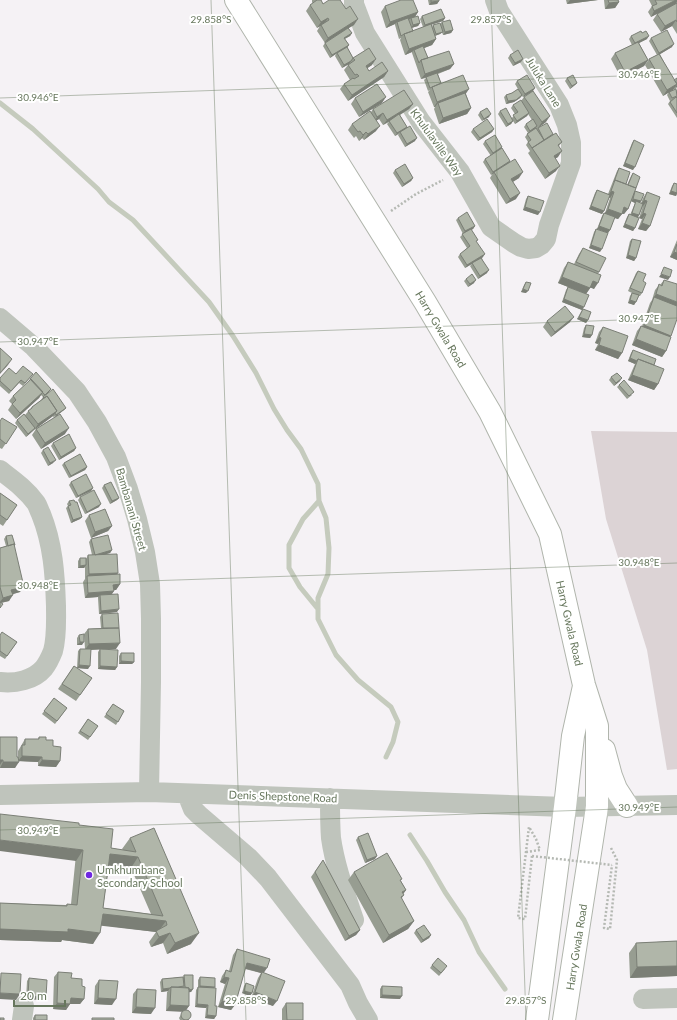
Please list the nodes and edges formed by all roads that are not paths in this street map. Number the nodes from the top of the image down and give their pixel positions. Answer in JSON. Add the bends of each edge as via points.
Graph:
{"nodes":[{"id":1,"x":236,"y":0,"type":"edge"},
{"id":2,"x":354,"y":0,"type":"edge"},
{"id":3,"x":495,"y":0,"type":"edge"},
{"id":4,"x":546,"y":239,"type":"joint"},
{"id":5,"x":0,"y":318,"type":"edge"},
{"id":6,"x":0,"y":470,"type":"edge"},
{"id":7,"x":0,"y":682,"type":"edge"},
{"id":8,"x":584,"y":685,"type":"junction"},
{"id":9,"x":597,"y":726,"type":"junction"},
{"id":10,"x":149,"y":792,"type":"junction"},
{"id":11,"x":187,"y":794,"type":"junction"},
{"id":12,"x":0,"y":795,"type":"edge"},
{"id":13,"x":330,"y":798,"type":"junction"},
{"id":14,"x":677,"y":805,"type":"edge"},
{"id":15,"x":565,"y":806,"type":"junction"},
{"id":16,"x":597,"y":806,"type":"junction"},
{"id":17,"x":627,"y":806,"type":"junction"},
{"id":18,"x":354,"y":920,"type":"edge"},
{"id":19,"x":677,"y":998,"type":"edge"},
{"id":20,"x":643,"y":999,"type":"dead end"},
{"id":21,"x":368,"y":1020,"type":"edge"},
{"id":22,"x":537,"y":1020,"type":"edge"},
{"id":23,"x":564,"y":1020,"type":"edge"}],
"edges":[{"from":1,"to":8,"type":"main road","name":"Harry Gwala Road","via":[[425,302],[490,412],[550,534]]},
{"from":2,"to":4,"type":"street","name":"Khululaville Way","via":[[365,33],[421,122],[460,172],[491,227],[528,249],[536,248]]},
{"from":3,"to":4,"type":"street","name":"Juluka Lane","via":[[499,11],[559,104],[572,143],[571,163]]},
{"from":5,"to":10,"type":"street","name":"Bambanani Street","via":[[34,346],[77,392],[116,457],[128,489],[145,552],[150,584]]},
{"from":6,"to":7,"type":"street","via":[[20,485],[36,503],[45,524],[55,575],[56,627],[52,652],[44,668],[35,676],[21,681]]},
{"from":8,"to":9,"type":"main road","name":"Harry Gwala Road"},
{"from":8,"to":15,"type":"main road","name":"Harry Gwala Road","via":[[573,736]]},
{"from":9,"to":16,"type":"main road","name":"Harry Gwala Road"},
{"from":9,"to":17,"type":"main road","via":[[611,776]]},
{"from":10,"to":11,"type":"street","name":"Denis Shepstone Road"},
{"from":10,"to":12,"type":"street","name":"Denis Shepstone Road"},
{"from":11,"to":13,"type":"street","name":"Denis Shepstone Road"},
{"from":11,"to":21,"type":"street","via":[[193,809],[268,878],[350,985]]},
{"from":13,"to":15,"type":"street","name":"Denis Shepstone Road"},
{"from":13,"to":18,"type":"street","via":[[334,853]]},
{"from":14,"to":17,"type":"street"},
{"from":15,"to":16,"type":"street","name":"Denis Shepstone Road"},
{"from":15,"to":22,"type":"main road","name":"Harry Gwala Road"},
{"from":16,"to":17,"type":"street"},
{"from":16,"to":23,"type":"main road","name":"Harry Gwala Road"},
{"from":19,"to":20,"type":"street"}]}
